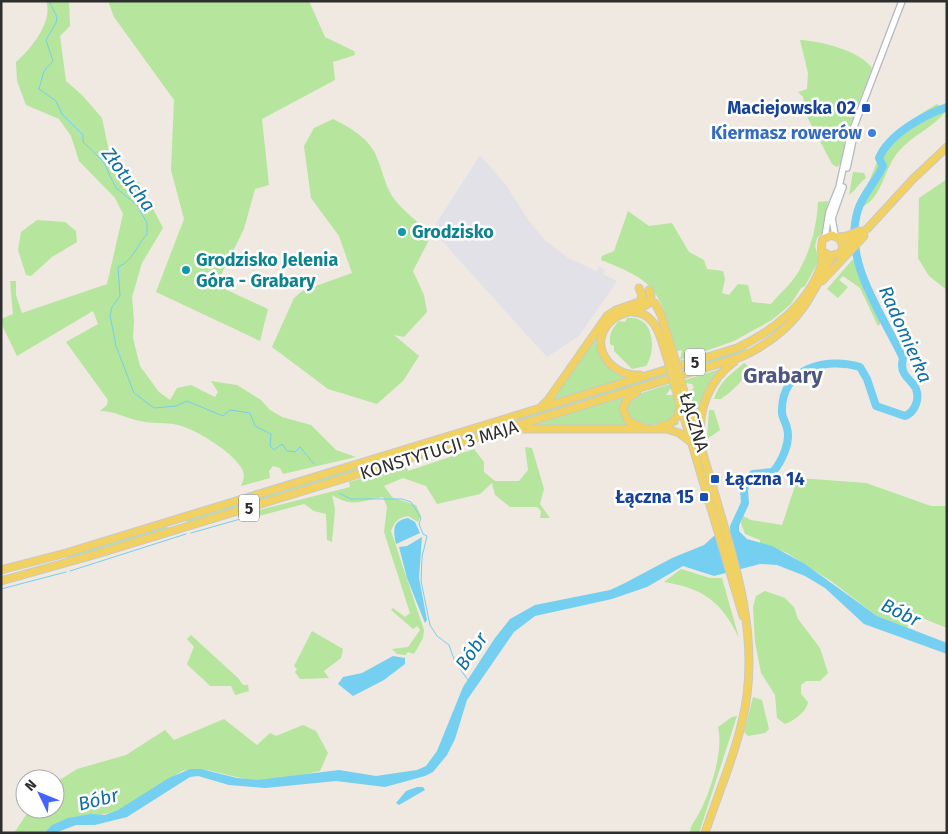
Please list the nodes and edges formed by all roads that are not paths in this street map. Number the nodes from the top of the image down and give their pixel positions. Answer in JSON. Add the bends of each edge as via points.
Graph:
{"nodes":[{"id":1,"x":902,"y":1,"type":"edge"},
{"id":2,"x":855,"y":126,"type":"junction"},
{"id":3,"x":947,"y":147,"type":"edge"},
{"id":4,"x":879,"y":216,"type":"junction"},
{"id":5,"x":836,"y":236,"type":"junction"},
{"id":6,"x":825,"y":237,"type":"junction"},
{"id":7,"x":847,"y":244,"type":"junction"},
{"id":8,"x":823,"y":252,"type":"junction"},
{"id":9,"x":834,"y":256,"type":"junction"},
{"id":10,"x":639,"y":288,"type":"dead end"},
{"id":11,"x":815,"y":289,"type":"junction"},
{"id":12,"x":649,"y":290,"type":"dead end"},
{"id":13,"x":650,"y":301,"type":"junction"},
{"id":14,"x":640,"y":302,"type":"junction"},
{"id":15,"x":628,"y":312,"type":"junction"},
{"id":16,"x":741,"y":357,"type":"junction"},
{"id":17,"x":671,"y":360,"type":"junction"},
{"id":18,"x":652,"y":375,"type":"junction"},
{"id":19,"x":679,"y":386,"type":"junction"},
{"id":20,"x":644,"y":388,"type":"junction"},
{"id":21,"x":680,"y":402,"type":"junction"},
{"id":22,"x":537,"y":409,"type":"junction"},
{"id":23,"x":690,"y":409,"type":"junction"},
{"id":24,"x":686,"y":420,"type":"junction"},
{"id":25,"x":509,"y":429,"type":"junction"},
{"id":26,"x":667,"y":430,"type":"junction"},
{"id":27,"x":693,"y":443,"type":"junction"},
{"id":28,"x":703,"y":448,"type":"junction"},
{"id":29,"x":722,"y":530,"type":"junction"},
{"id":30,"x":1,"y":570,"type":"edge"},
{"id":31,"x":1,"y":581,"type":"edge"},
{"id":32,"x":705,"y":833,"type":"edge"}],
"edges":[{"from":1,"to":2,"type":"street","number":"5"},
{"from":2,"to":5,"type":"street","number":"5","via":[[841,194],[832,215]]},
{"from":2,"to":6,"type":"street","number":"5","via":[[829,212]]},
{"from":3,"to":4,"type":"main road"},
{"from":4,"to":7,"type":"main road"},
{"from":4,"to":7,"type":"main road","via":[[870,230]]},
{"from":5,"to":6,"type":"main road"},
{"from":5,"to":7,"type":"main road","number":"5"},
{"from":6,"to":8,"type":"main road","number":"5","via":[[821,242]]},
{"from":7,"to":9,"type":"main road","number":"5"},
{"from":7,"to":11,"type":"main road"},
{"from":8,"to":9,"type":"main road"},
{"from":8,"to":18,"type":"main road","name":"KONSTYTUCJI 3 MAJA","number":"5","via":[[812,286],[768,331],[737,348]]},
{"from":9,"to":11,"type":"main road","name":"KONSTYTUCJI 3 MAJA","number":"5"},
{"from":10,"to":14,"type":"main road"},
{"from":11,"to":16,"type":"main road","name":"KONSTYTUCJI 3 MAJA","number":"5","via":[[783,330],[766,344]]},
{"from":12,"to":13,"type":"main road"},
{"from":13,"to":14,"type":"main road"},
{"from":13,"to":15,"type":"main road","via":[[648,305]]},
{"from":13,"to":17,"type":"main road","name":"ŁĄCZNA","via":[[656,304],[661,315]]},
{"from":14,"to":22,"type":"main road","via":[[606,316],[548,400]]},
{"from":15,"to":17,"type":"main road","name":"ŁĄCZNA","via":[[640,312],[655,324]]},
{"from":15,"to":18,"type":"main road","via":[[616,316],[606,326],[602,351],[608,363],[620,373]]},
{"from":16,"to":20,"type":"main road","name":"KONSTYTUCJI 3 MAJA","number":"5"},
{"from":16,"to":28,"type":"main road","via":[[726,367],[706,400],[701,421]]},
{"from":17,"to":19,"type":"main road","name":"ŁĄCZNA","bridge":true},
{"from":18,"to":22,"type":"main road","name":"KONSTYTUCJI 3 MAJA","number":"5"},
{"from":19,"to":21,"type":"main road","name":"ŁĄCZNA"},
{"from":19,"to":23,"type":"main road","name":"ŁĄCZNA"},
{"from":20,"to":21,"type":"main road","via":[[627,399],[624,406],[625,416],[633,425],[668,425],[677,418]]},
{"from":20,"to":25,"type":"main road","name":"KONSTYTUCJI 3 MAJA","number":"5"},
{"from":21,"to":24,"type":"main road","name":"ŁĄCZNA"},
{"from":22,"to":30,"type":"main road","name":"KONSTYTUCJI 3 MAJA","number":"5"},
{"from":23,"to":24,"type":"main road"},
{"from":23,"to":28,"type":"main road","name":"ŁĄCZNA"},
{"from":24,"to":26,"type":"main road"},
{"from":24,"to":27,"type":"main road","name":"ŁĄCZNA"},
{"from":25,"to":26,"type":"main road"},
{"from":25,"to":31,"type":"main road","name":"KONSTYTUCJI 3 MAJA","number":"5"},
{"from":26,"to":27,"type":"main road","via":[[679,433]]},
{"from":27,"to":29,"type":"main road","name":"ŁĄCZNA"},
{"from":28,"to":29,"type":"main road","name":"ŁĄCZNA"},
{"from":29,"to":32,"type":"main road","via":[[745,604],[748,669],[745,707]]}]}
